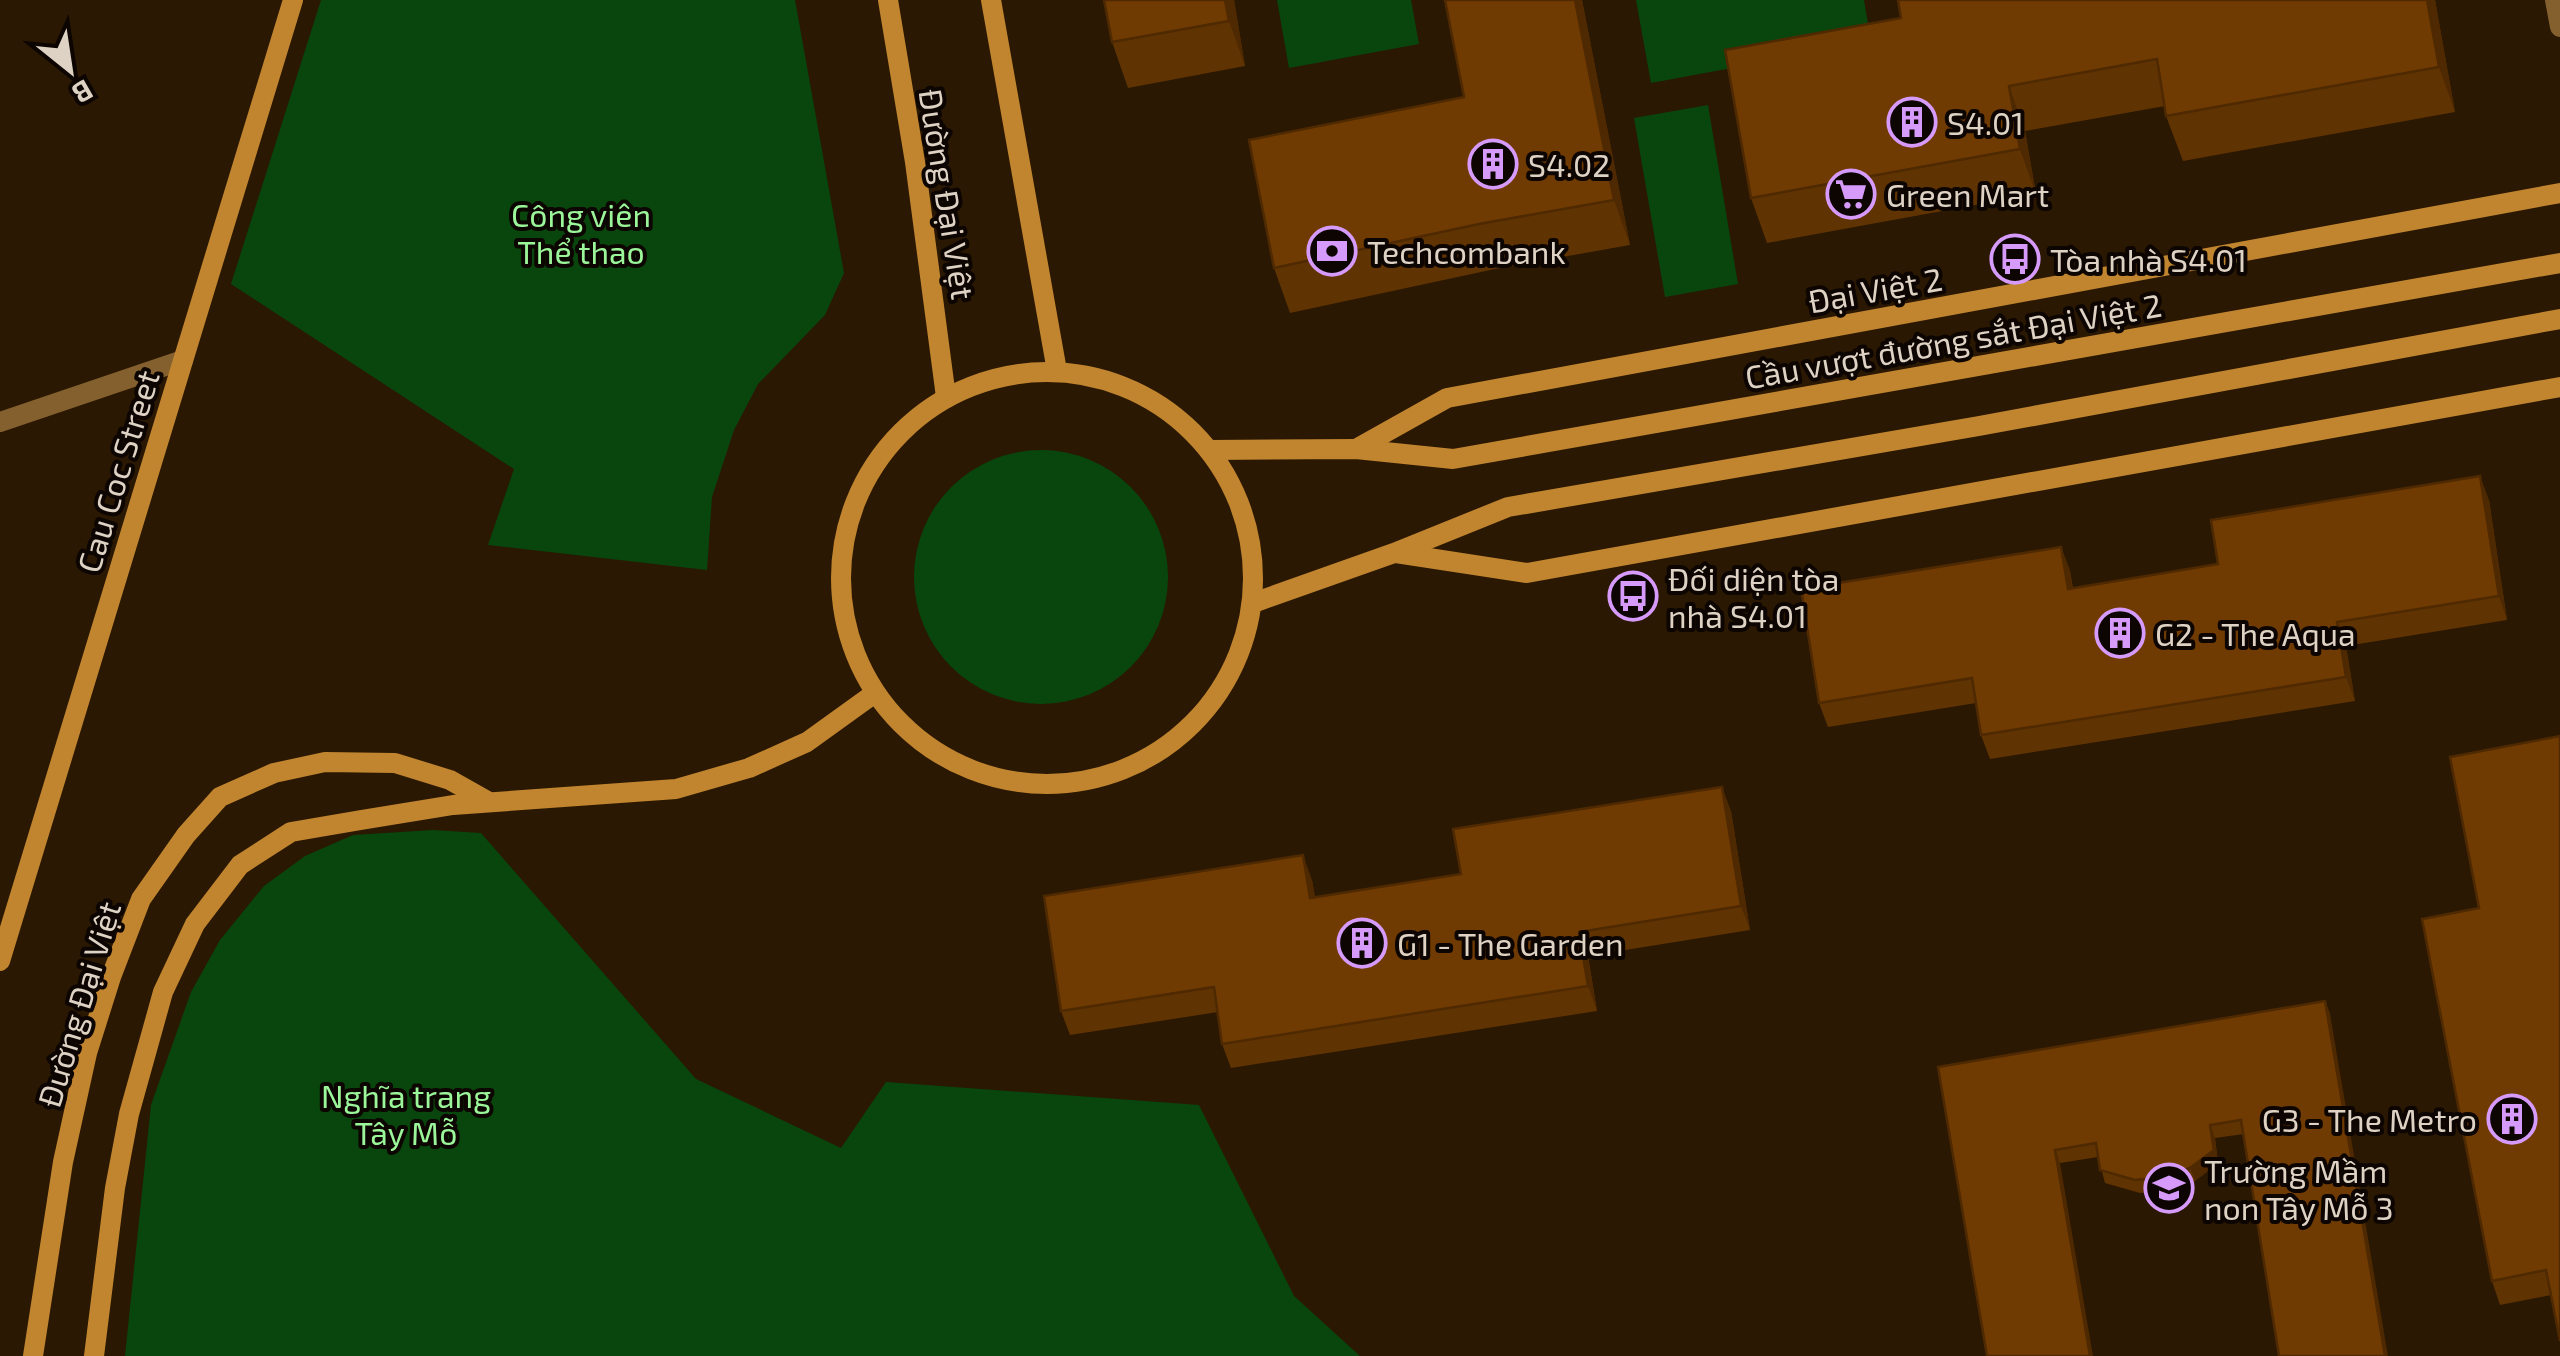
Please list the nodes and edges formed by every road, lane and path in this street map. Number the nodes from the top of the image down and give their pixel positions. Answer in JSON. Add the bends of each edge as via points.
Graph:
{"nodes":[{"id":1,"x":294,"y":0,"type":"edge"},
{"id":2,"x":888,"y":0,"type":"edge"},
{"id":3,"x":991,"y":0,"type":"edge"},
{"id":4,"x":2555,"y":0,"type":"edge"},
{"id":5,"x":2560,"y":27,"type":"edge"},
{"id":6,"x":2560,"y":193,"type":"edge"},
{"id":7,"x":2560,"y":264,"type":"edge"},
{"id":8,"x":2560,"y":319,"type":"edge"},
{"id":9,"x":182,"y":360,"type":"junction"},
{"id":10,"x":1058,"y":372,"type":"junction"},
{"id":11,"x":2560,"y":387,"type":"edge"},
{"id":12,"x":946,"y":397,"type":"junction"},
{"id":13,"x":0,"y":422,"type":"edge"},
{"id":14,"x":1356,"y":449,"type":"junction"},
{"id":15,"x":1210,"y":450,"type":"junction"},
{"id":16,"x":1394,"y":553,"type":"junction"},
{"id":17,"x":1253,"y":602,"type":"junction"},
{"id":18,"x":874,"y":693,"type":"junction"},
{"id":19,"x":489,"y":802,"type":"junction"},
{"id":20,"x":0,"y":961,"type":"edge"},
{"id":21,"x":33,"y":1356,"type":"edge"},
{"id":22,"x":94,"y":1356,"type":"edge"}],
"edges":[{"from":1,"to":9,"type":"street","name":"Cau Coc Street"},
{"from":2,"to":12,"type":"street","name":"Đường Đại Việt"},
{"from":3,"to":10,"type":"street"},
{"from":4,"to":5,"type":"street"},
{"from":6,"to":14,"type":"street","name":"Đại Việt 2","via":[[1449,398]]},
{"from":7,"to":14,"type":"street","name":"Cầu vượt đường sắt Đại Việt 2","via":[[1453,459]]},
{"from":8,"to":16,"type":"street","via":[[1508,507]]},
{"from":9,"to":13,"type":"street"},
{"from":9,"to":20,"type":"street","name":"Cau Coc Street"},
{"from":10,"to":12,"type":"street","via":[[1000,378]]},
{"from":10,"to":15,"type":"street","via":[[1115,382],[1167,410]]},
{"from":11,"to":16,"type":"street","via":[[1528,573]]},
{"from":12,"to":18,"type":"street","via":[[894,438],[858,494],[840,558],[844,625]]},
{"from":14,"to":15,"type":"street","name":"Đại Việt 2"},
{"from":15,"to":17,"type":"street","via":[[1238,496],[1252,548]]},
{"from":16,"to":17,"type":"street"},
{"from":17,"to":18,"type":"street","via":[[1236,664],[1200,717],[1151,756],[1091,780],[1028,785],[966,770],[912,736]]},
{"from":18,"to":19,"type":"street","via":[[807,742],[676,789]]},
{"from":19,"to":21,"type":"street","name":"Đường Đại Việt","via":[[396,762],[325,762],[274,773],[220,797],[186,835],[141,899],[87,1053]]},
{"from":19,"to":22,"type":"street","via":[[292,832],[240,865],[195,924],[163,992],[129,1114]]}]}
